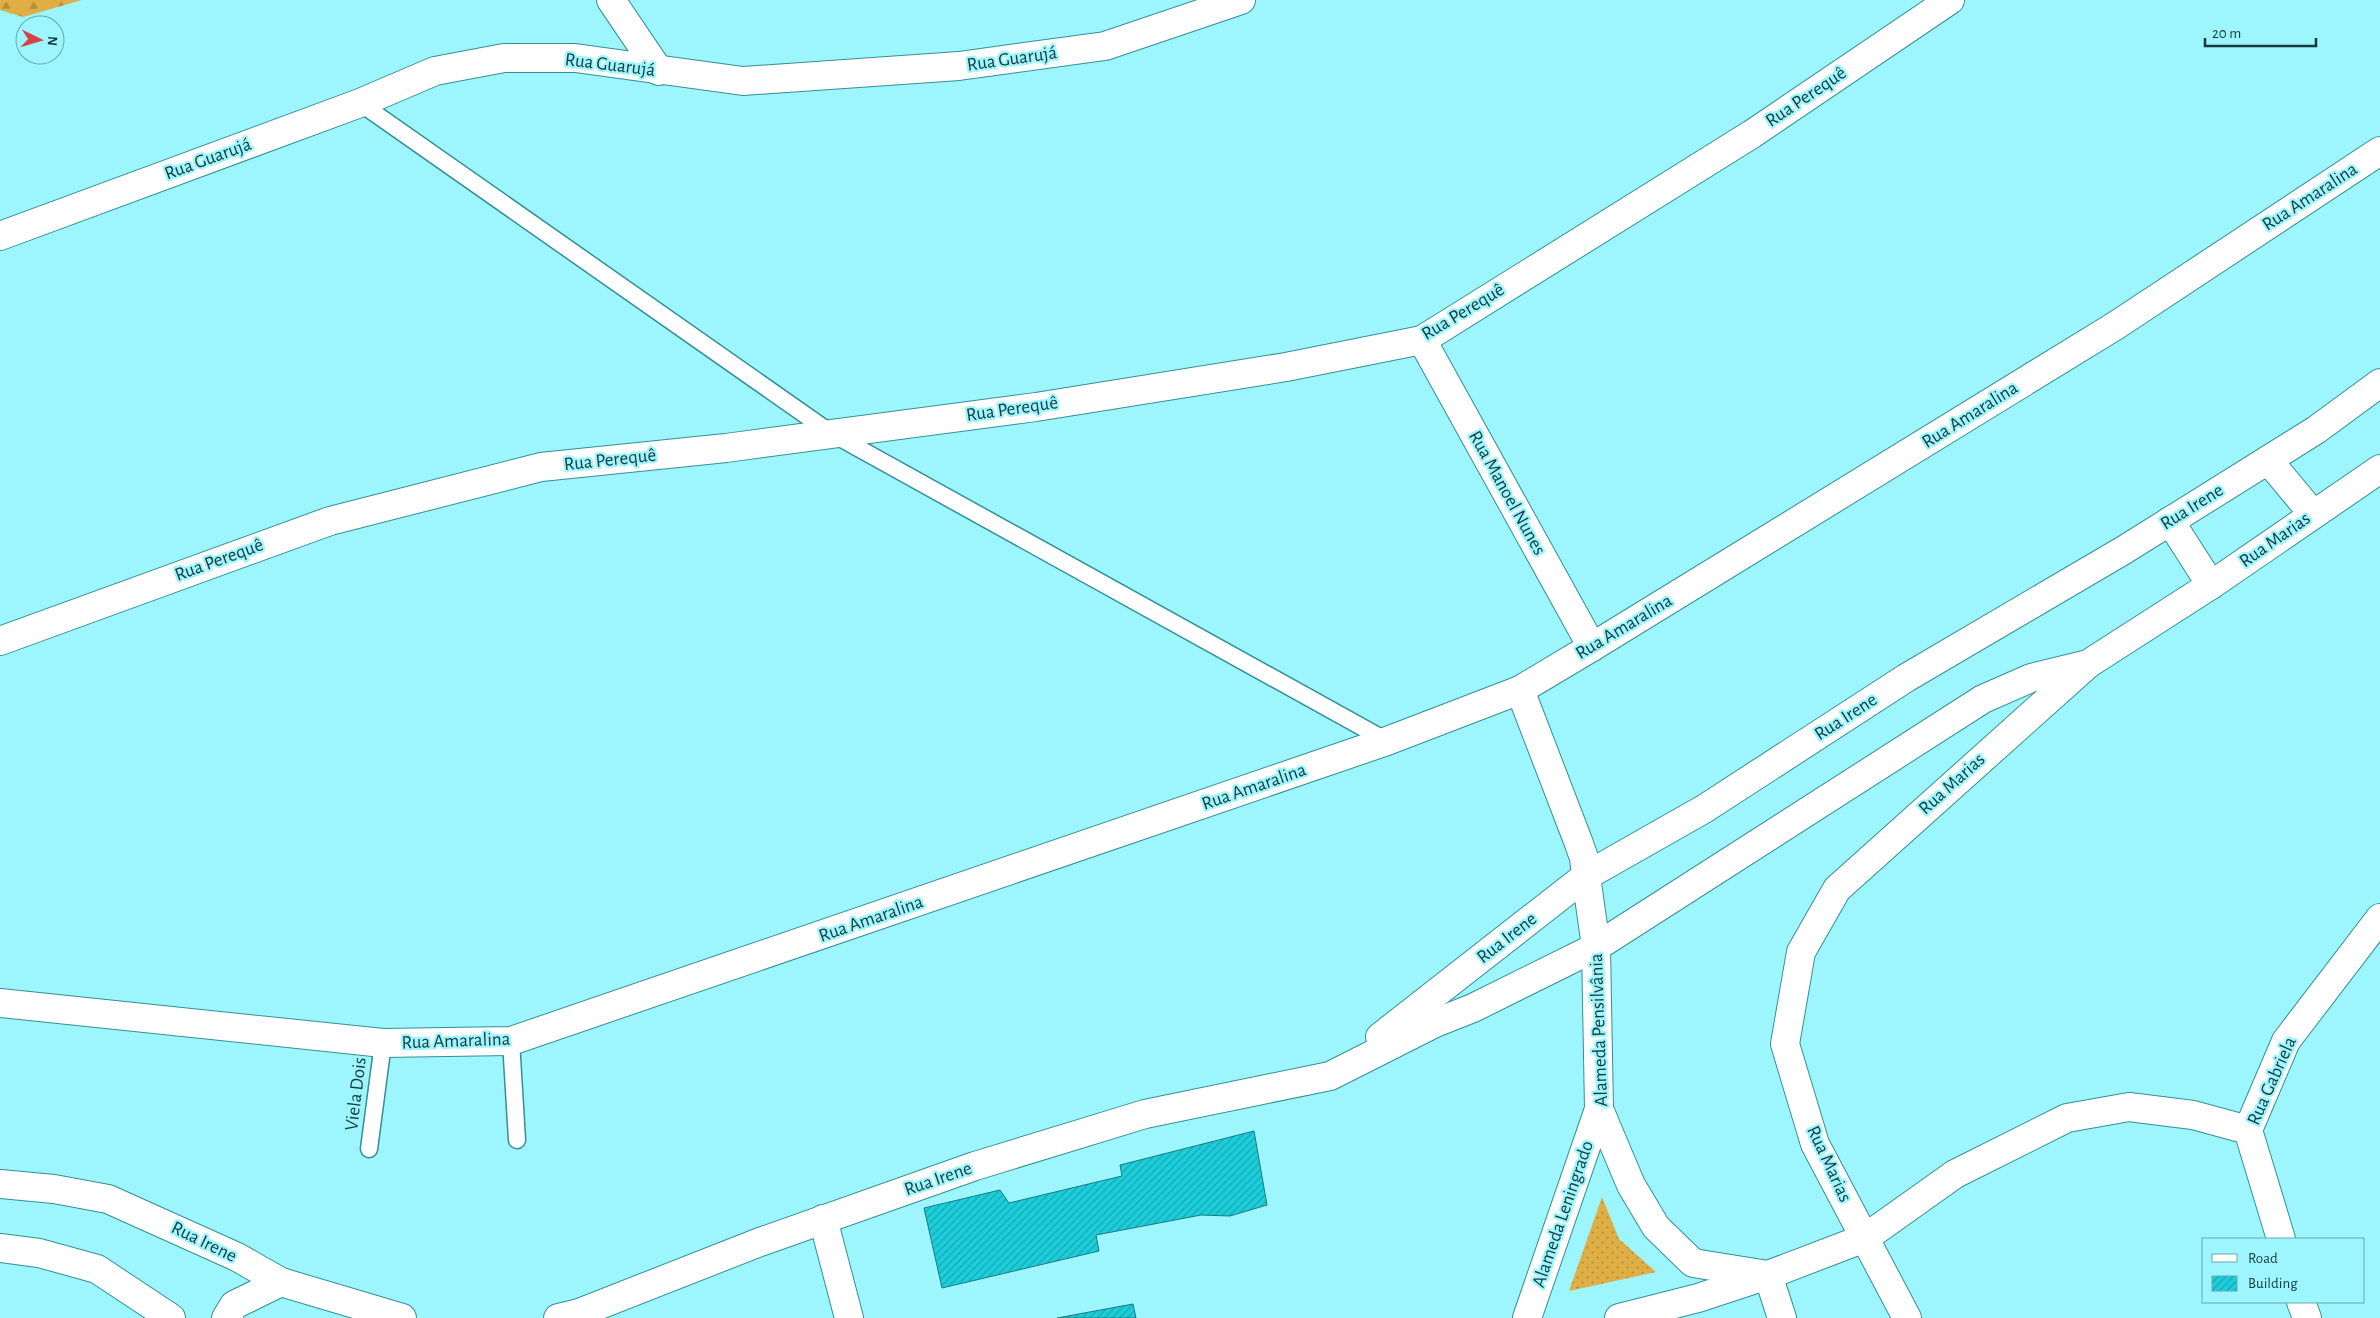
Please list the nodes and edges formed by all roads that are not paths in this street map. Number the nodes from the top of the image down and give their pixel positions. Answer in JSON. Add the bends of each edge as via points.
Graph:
{"nodes":[{"id":1,"x":611,"y":0,"type":"edge"},
{"id":2,"x":1241,"y":0,"type":"edge"},
{"id":3,"x":1942,"y":2,"type":"edge"},
{"id":4,"x":660,"y":71,"type":"junction"},
{"id":5,"x":360,"y":103,"type":"junction"},
{"id":6,"x":2380,"y":151,"type":"edge"},
{"id":7,"x":0,"y":236,"type":"edge"},
{"id":8,"x":1422,"y":340,"type":"junction"},
{"id":9,"x":2380,"y":383,"type":"edge"},
{"id":10,"x":832,"y":433,"type":"junction"},
{"id":11,"x":2268,"y":460,"type":"junction"},
{"id":12,"x":2380,"y":469,"type":"edge"},
{"id":13,"x":2313,"y":514,"type":"junction"},
{"id":14,"x":2170,"y":521,"type":"junction"},
{"id":15,"x":2211,"y":585,"type":"junction"},
{"id":16,"x":0,"y":640,"type":"edge"},
{"id":17,"x":1592,"y":647,"type":"junction"},
{"id":18,"x":2088,"y":664,"type":"junction"},
{"id":19,"x":1520,"y":690,"type":"junction"},
{"id":20,"x":1387,"y":741,"type":"junction"},
{"id":21,"x":1586,"y":876,"type":"junction"},
{"id":22,"x":2380,"y":918,"type":"edge"},
{"id":23,"x":1596,"y":947,"type":"junction"},
{"id":24,"x":0,"y":1003,"type":"edge"},
{"id":25,"x":511,"y":1041,"type":"junction"},
{"id":26,"x":383,"y":1043,"type":"junction"},
{"id":27,"x":1330,"y":1076,"type":"junction"},
{"id":28,"x":1600,"y":1109,"type":"junction"},
{"id":29,"x":2248,"y":1130,"type":"junction"},
{"id":30,"x":516,"y":1140,"type":"dead end"},
{"id":31,"x":369,"y":1150,"type":"dead end"},
{"id":32,"x":0,"y":1184,"type":"edge"},
{"id":33,"x":822,"y":1219,"type":"junction"},
{"id":34,"x":1865,"y":1238,"type":"junction"},
{"id":35,"x":2281,"y":1238,"type":"edge"},
{"id":36,"x":0,"y":1248,"type":"edge"},
{"id":37,"x":1768,"y":1275,"type":"junction"},
{"id":38,"x":281,"y":1282,"type":"junction"},
{"id":39,"x":2301,"y":1303,"type":"edge"},
{"id":40,"x":172,"y":1318,"type":"edge"},
{"id":41,"x":226,"y":1318,"type":"edge"},
{"id":42,"x":402,"y":1318,"type":"edge"},
{"id":43,"x":558,"y":1318,"type":"edge"},
{"id":44,"x":849,"y":1318,"type":"edge"},
{"id":45,"x":1527,"y":1318,"type":"edge"},
{"id":46,"x":1619,"y":1318,"type":"edge"},
{"id":47,"x":1782,"y":1318,"type":"edge"},
{"id":48,"x":1907,"y":1318,"type":"edge"},
{"id":49,"x":2307,"y":1318,"type":"edge"}],
"edges":[{"from":1,"to":4,"type":"street"},
{"from":2,"to":4,"type":"street","name":"Rua Guarujá","via":[[1105,46],[959,66],[742,81]]},
{"from":3,"to":8,"type":"street","name":"Rua Perequê","via":[[1752,134]]},
{"from":4,"to":5,"type":"street","name":"Rua Guarujá","via":[[575,58],[504,58],[435,70]]},
{"from":5,"to":7,"type":"street","name":"Rua Guarujá"},
{"from":5,"to":10,"type":"lane"},
{"from":6,"to":17,"type":"street","name":"Rua Amaralina","via":[[2115,326]]},
{"from":8,"to":10,"type":"street","name":"Rua Perequê","via":[[1286,368]]},
{"from":8,"to":17,"type":"street","name":"Rua Manoel Nunes"},
{"from":9,"to":11,"type":"street","name":"Rua Irene"},
{"from":10,"to":16,"type":"street","name":"Rua Perequê","via":[[532,469],[330,521]]},
{"from":10,"to":20,"type":"lane"},
{"from":11,"to":13,"type":"street"},
{"from":11,"to":14,"type":"street","name":"Rua Irene"},
{"from":12,"to":13,"type":"street","name":"Rua Marias"},
{"from":13,"to":15,"type":"street","name":"Rua Marias"},
{"from":14,"to":15,"type":"street"},
{"from":14,"to":21,"type":"street","name":"Rua Irene","via":[[1906,678],[1704,809]]},
{"from":15,"to":18,"type":"street","name":"Rua Marias"},
{"from":17,"to":19,"type":"street","name":"Rua Amaralina"},
{"from":18,"to":23,"type":"street","name":"Rua Irene","via":[[2031,678],[1984,699]]},
{"from":18,"to":34,"type":"street","name":"Rua Marias","via":[[1837,889],[1802,952],[1785,1044],[1815,1144]]},
{"from":19,"to":20,"type":"street","name":"Rua Amaralina"},
{"from":19,"to":21,"type":"street","name":"Alameda Pensilvânia","via":[[1584,858]]},
{"from":20,"to":25,"type":"street","name":"Rua Amaralina"},
{"from":21,"to":23,"type":"street","name":"Alameda Pensilvânia"},
{"from":21,"to":27,"type":"street","name":"Rua Irene"},
{"from":22,"to":29,"type":"street","name":"Rua Gabriela","via":[[2286,1041]]},
{"from":23,"to":27,"type":"street","name":"Rua Irene"},
{"from":23,"to":28,"type":"street","name":"Alameda Pensilvânia"},
{"from":24,"to":26,"type":"street","name":"Rua Amaralina"},
{"from":25,"to":26,"type":"street","name":"Rua Amaralina"},
{"from":25,"to":30,"type":"lane"},
{"from":26,"to":31,"type":"lane","name":"Viela Dois"},
{"from":27,"to":33,"type":"street","name":"Rua Irene","via":[[1145,1114],[975,1166]]},
{"from":28,"to":37,"type":"street","name":"Alameda Pensilvânia","via":[[1631,1185],[1656,1227],[1674,1245],[1693,1263]]},
{"from":28,"to":45,"type":"street","name":"Alameda Leningrado"},
{"from":29,"to":34,"type":"street","via":[[2193,1116],[2129,1107],[2067,1118],[1955,1174]]},
{"from":29,"to":35,"type":"street","name":"Rua Gabriela"},
{"from":32,"to":38,"type":"street","name":"Rua Irene","via":[[108,1199],[237,1257]]},
{"from":33,"to":43,"type":"street","name":"Rua Irene","via":[[579,1313]]},
{"from":33,"to":44,"type":"street"},
{"from":34,"to":37,"type":"street"},
{"from":34,"to":48,"type":"street","name":"Rua Marias"},
{"from":36,"to":40,"type":"street","via":[[39,1253],[97,1269]]},
{"from":37,"to":46,"type":"street","via":[[1698,1298]]},
{"from":37,"to":47,"type":"street"},
{"from":38,"to":41,"type":"street","via":[[234,1306]]},
{"from":38,"to":42,"type":"street","name":"Rua Irene"},
{"from":39,"to":49,"type":"street"}]}
